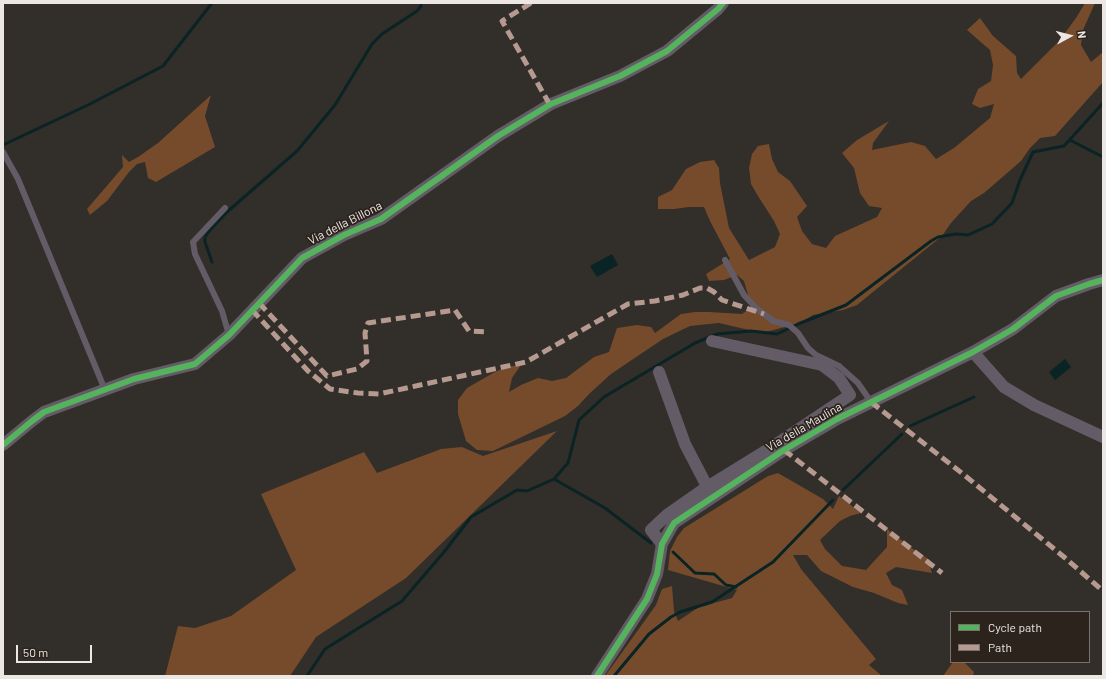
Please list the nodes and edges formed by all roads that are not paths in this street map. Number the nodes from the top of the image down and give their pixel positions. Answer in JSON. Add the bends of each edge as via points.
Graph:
{"nodes":[{"id":1,"x":723,"y":3,"type":"edge"},
{"id":2,"x":3,"y":152,"type":"edge"},
{"id":3,"x":225,"y":208,"type":"dead end"},
{"id":4,"x":725,"y":260,"type":"dead end"},
{"id":5,"x":1103,"y":280,"type":"edge"},
{"id":6,"x":228,"y":335,"type":"junction"},
{"id":7,"x":712,"y":341,"type":"dead end"},
{"id":8,"x":973,"y":352,"type":"junction"},
{"id":9,"x":659,"y":372,"type":"dead end"},
{"id":10,"x":104,"y":390,"type":"junction"},
{"id":11,"x":871,"y":402,"type":"junction"},
{"id":12,"x":1103,"y":436,"type":"edge"},
{"id":13,"x":3,"y":445,"type":"edge"},
{"id":14,"x":710,"y":492,"type":"junction"},
{"id":15,"x":597,"y":676,"type":"edge"}],
"edges":[{"from":1,"to":6,"type":"street","name":"Via della Billona","via":[[667,51],[620,76],[551,104],[498,136],[381,219],[344,235],[302,258]]},
{"from":2,"to":10,"type":"lane","via":[[18,179]]},
{"from":3,"to":6,"type":"lane","via":[[193,242],[195,254],[222,311]]},
{"from":4,"to":11,"type":"lane","via":[[744,295],[756,308],[773,321],[789,325],[816,355],[839,366],[858,383]]},
{"from":5,"to":8,"type":"street","name":"Via della Maulina","via":[[1056,296],[1013,328]]},
{"from":6,"to":10,"type":"street","name":"Via della Billona","via":[[195,364],[134,379]]},
{"from":7,"to":14,"type":"street","via":[[822,365],[839,378],[850,395]]},
{"from":8,"to":11,"type":"street","name":"Via della Maulina"},
{"from":8,"to":12,"type":"street","via":[[1004,387],[1034,405]]},
{"from":9,"to":14,"type":"street","via":[[685,444]]},
{"from":10,"to":13,"type":"street","name":"Via della Billona","via":[[44,412]]},
{"from":11,"to":14,"type":"street","name":"Via della Maulina"},
{"from":14,"to":15,"type":"street","name":"Via della Maulina","via":[[674,522],[662,544],[657,574],[647,599]]}]}
